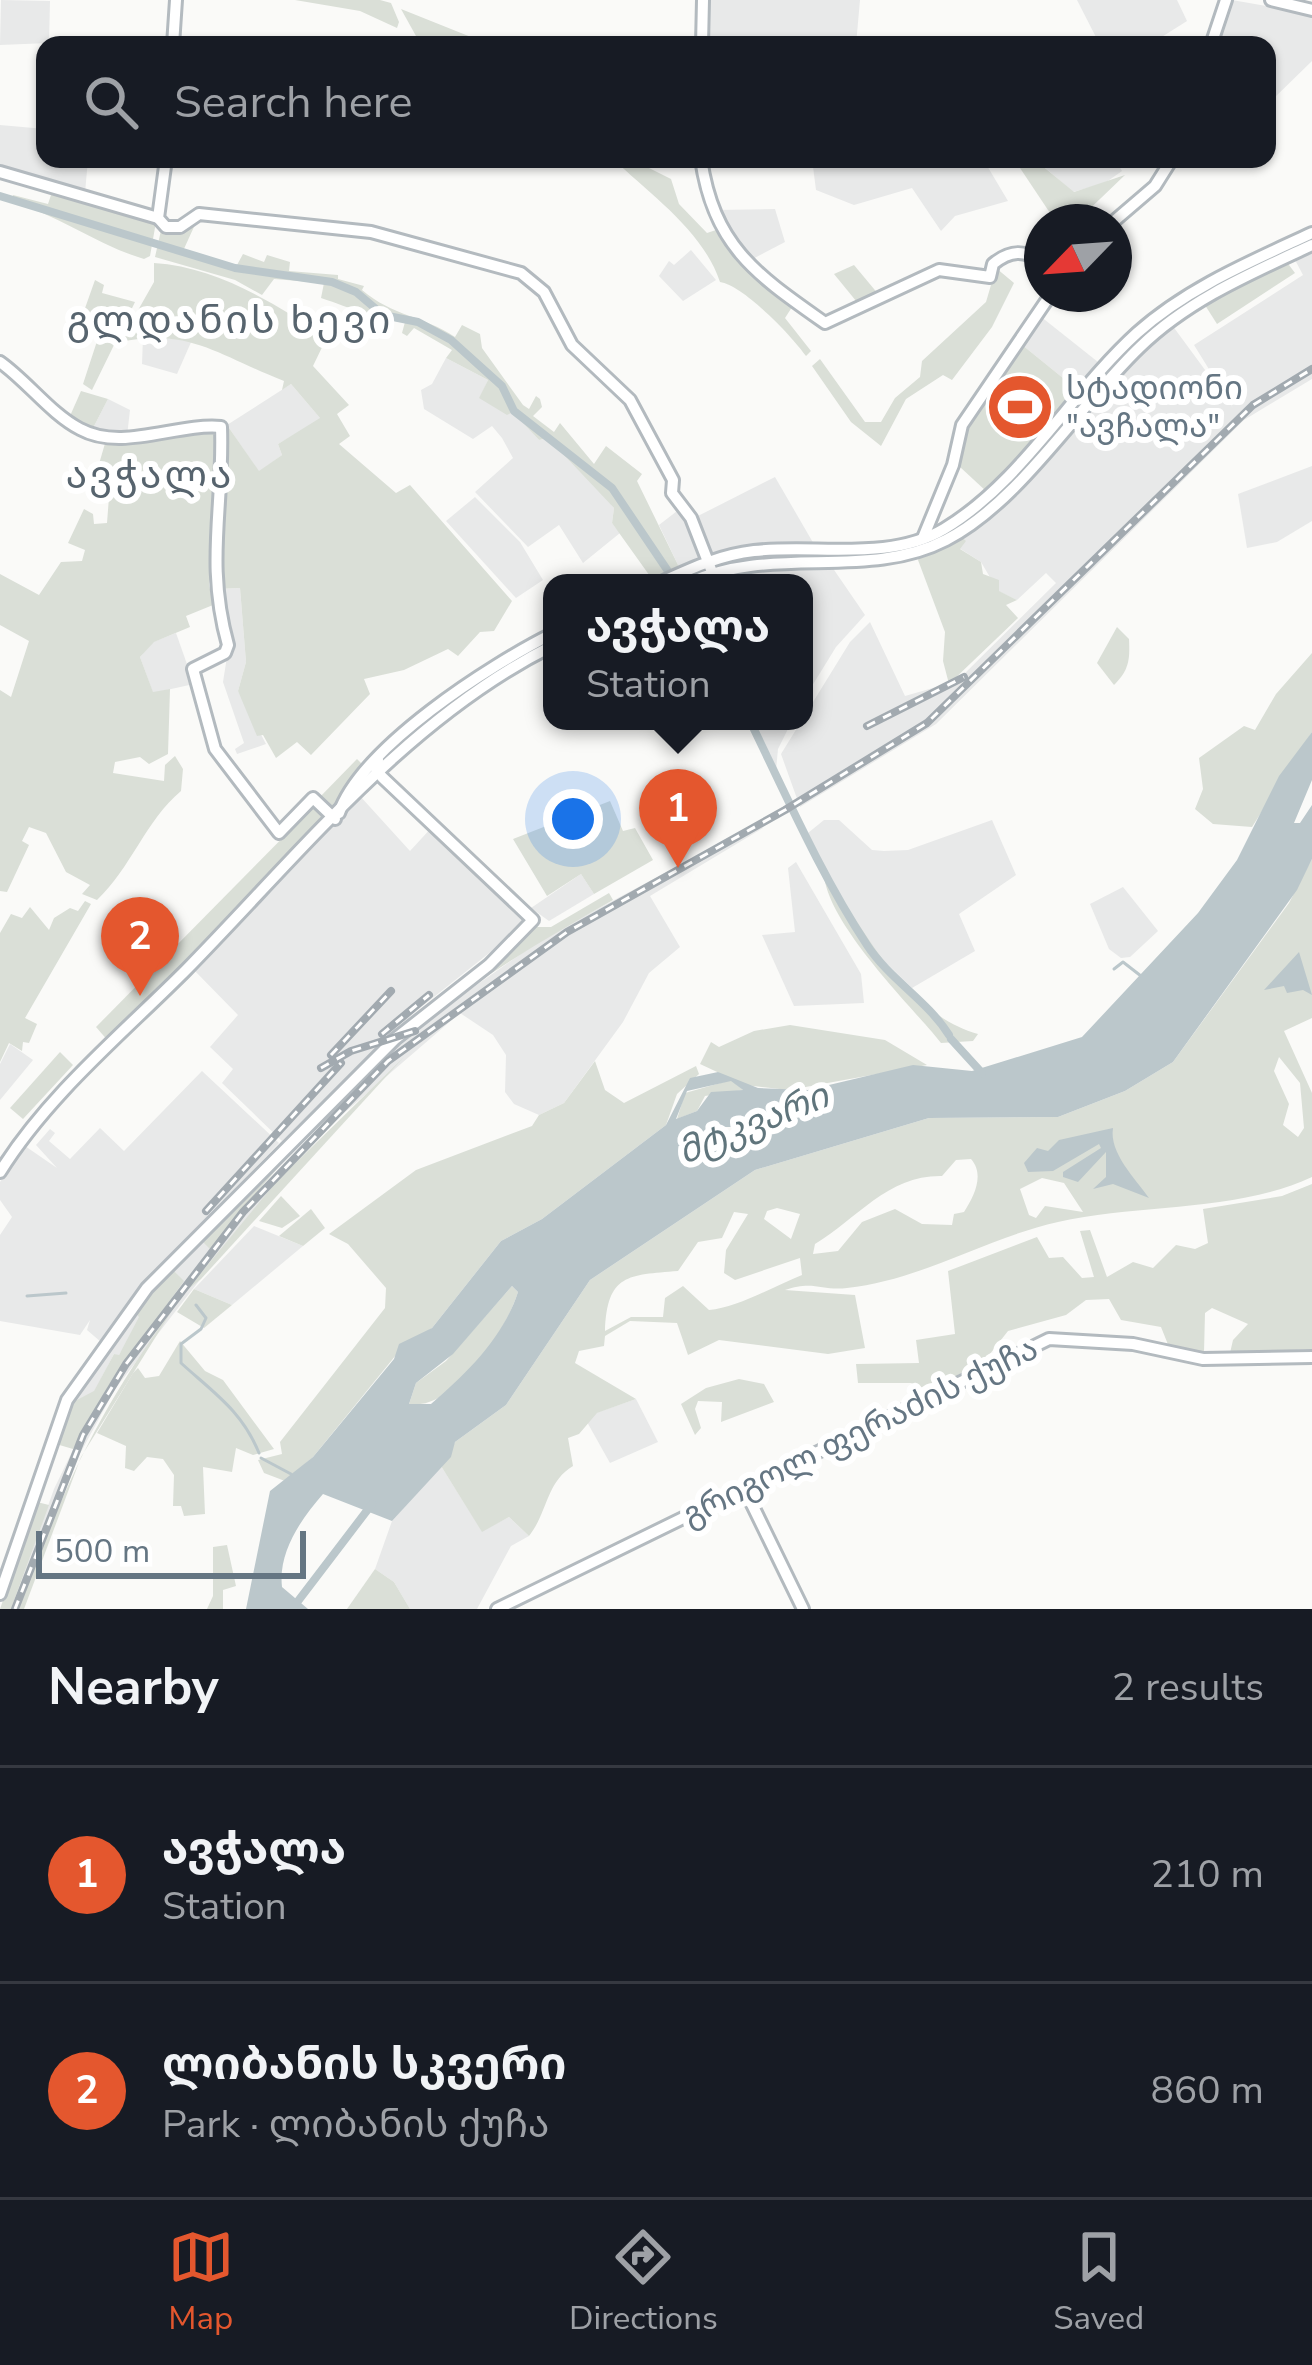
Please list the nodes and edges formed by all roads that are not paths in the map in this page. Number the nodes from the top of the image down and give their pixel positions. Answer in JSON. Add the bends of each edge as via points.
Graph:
{"nodes":[{"id":1,"x":176,"y":0,"type":"edge"},
{"id":2,"x":703,"y":0,"type":"edge"},
{"id":3,"x":1226,"y":0,"type":"edge"},
{"id":4,"x":1271,"y":0,"type":"edge"},
{"id":5,"x":1312,"y":10,"type":"edge"},
{"id":6,"x":174,"y":36,"type":"edge"},
{"id":7,"x":702,"y":36,"type":"edge"},
{"id":8,"x":1214,"y":36,"type":"edge"},
{"id":9,"x":165,"y":168,"type":"edge"},
{"id":10,"x":703,"y":168,"type":"edge"},
{"id":11,"x":1166,"y":168,"type":"edge"},
{"id":12,"x":0,"y":172,"type":"edge"},
{"id":13,"x":1132,"y":206,"type":"edge"},
{"id":14,"x":158,"y":218,"type":"junction"},
{"id":15,"x":1312,"y":233,"type":"edge"},
{"id":16,"x":1312,"y":245,"type":"edge"},
{"id":17,"x":1024,"y":254,"type":"edge"},
{"id":18,"x":1038,"y":312,"type":"edge"},
{"id":19,"x":0,"y":362,"type":"edge"},
{"id":20,"x":1046,"y":439,"type":"junction"},
{"id":21,"x":924,"y":541,"type":"junction"},
{"id":22,"x":710,"y":566,"type":"junction"},
{"id":23,"x":695,"y":574,"type":"edge"},
{"id":24,"x":543,"y":639,"type":"edge"},
{"id":25,"x":543,"y":652,"type":"edge"},
{"id":26,"x":378,"y":760,"type":"junction"},
{"id":27,"x":379,"y":775,"type":"junction"},
{"id":28,"x":358,"y":788,"type":"junction"},
{"id":29,"x":336,"y":817,"type":"junction"},
{"id":30,"x":0,"y":1172,"type":"edge"},
{"id":31,"x":1312,"y":1358,"type":"edge"},
{"id":32,"x":746,"y":1490,"type":"junction"},
{"id":33,"x":0,"y":1594,"type":"edge"},
{"id":34,"x":497,"y":1609,"type":"edge"},
{"id":35,"x":803,"y":1609,"type":"edge"}],
"edges":[{"from":1,"to":6,"type":"street"},
{"from":2,"to":7,"type":"street"},
{"from":3,"to":8,"type":"street"},
{"from":4,"to":5,"type":"street"},
{"from":9,"to":14,"type":"street"},
{"from":10,"to":17,"type":"street","via":[[738,256],[825,323],[939,270],[989,277],[1001,257]]},
{"from":11,"to":13,"type":"street"},
{"from":12,"to":14,"type":"street"},
{"from":14,"to":22,"type":"street","via":[[171,229],[199,214],[370,232],[521,273],[544,292],[572,345],[630,400]]},
{"from":15,"to":20,"type":"street","via":[[1166,310]]},
{"from":16,"to":20,"type":"street","via":[[1172,320]]},
{"from":18,"to":21,"type":"street","via":[[971,407]]},
{"from":19,"to":29,"type":"street","via":[[76,427],[117,438],[220,427],[212,576],[228,645],[194,669],[215,749],[279,833],[314,798]]},
{"from":20,"to":21,"type":"street"},
{"from":21,"to":22,"type":"street","via":[[749,551]]},
{"from":22,"to":23,"type":"street"},
{"from":24,"to":26,"type":"street","via":[[480,677]]},
{"from":25,"to":27,"type":"street","via":[[460,703]]},
{"from":26,"to":27,"type":"street"},
{"from":26,"to":28,"type":"street"},
{"from":27,"to":28,"type":"street"},
{"from":27,"to":33,"type":"street","via":[[533,920],[395,1039],[146,1288],[67,1400]]},
{"from":28,"to":29,"type":"street"},
{"from":29,"to":30,"type":"street","via":[[67,1088]]},
{"from":31,"to":32,"type":"street","name":"გრიგოლ ფერაძის ქუჩა","via":[[1203,1359],[1049,1339]]},
{"from":32,"to":34,"type":"street","name":"გრიგოლ ფერაძის ქუჩა"},
{"from":32,"to":35,"type":"street"}]}
